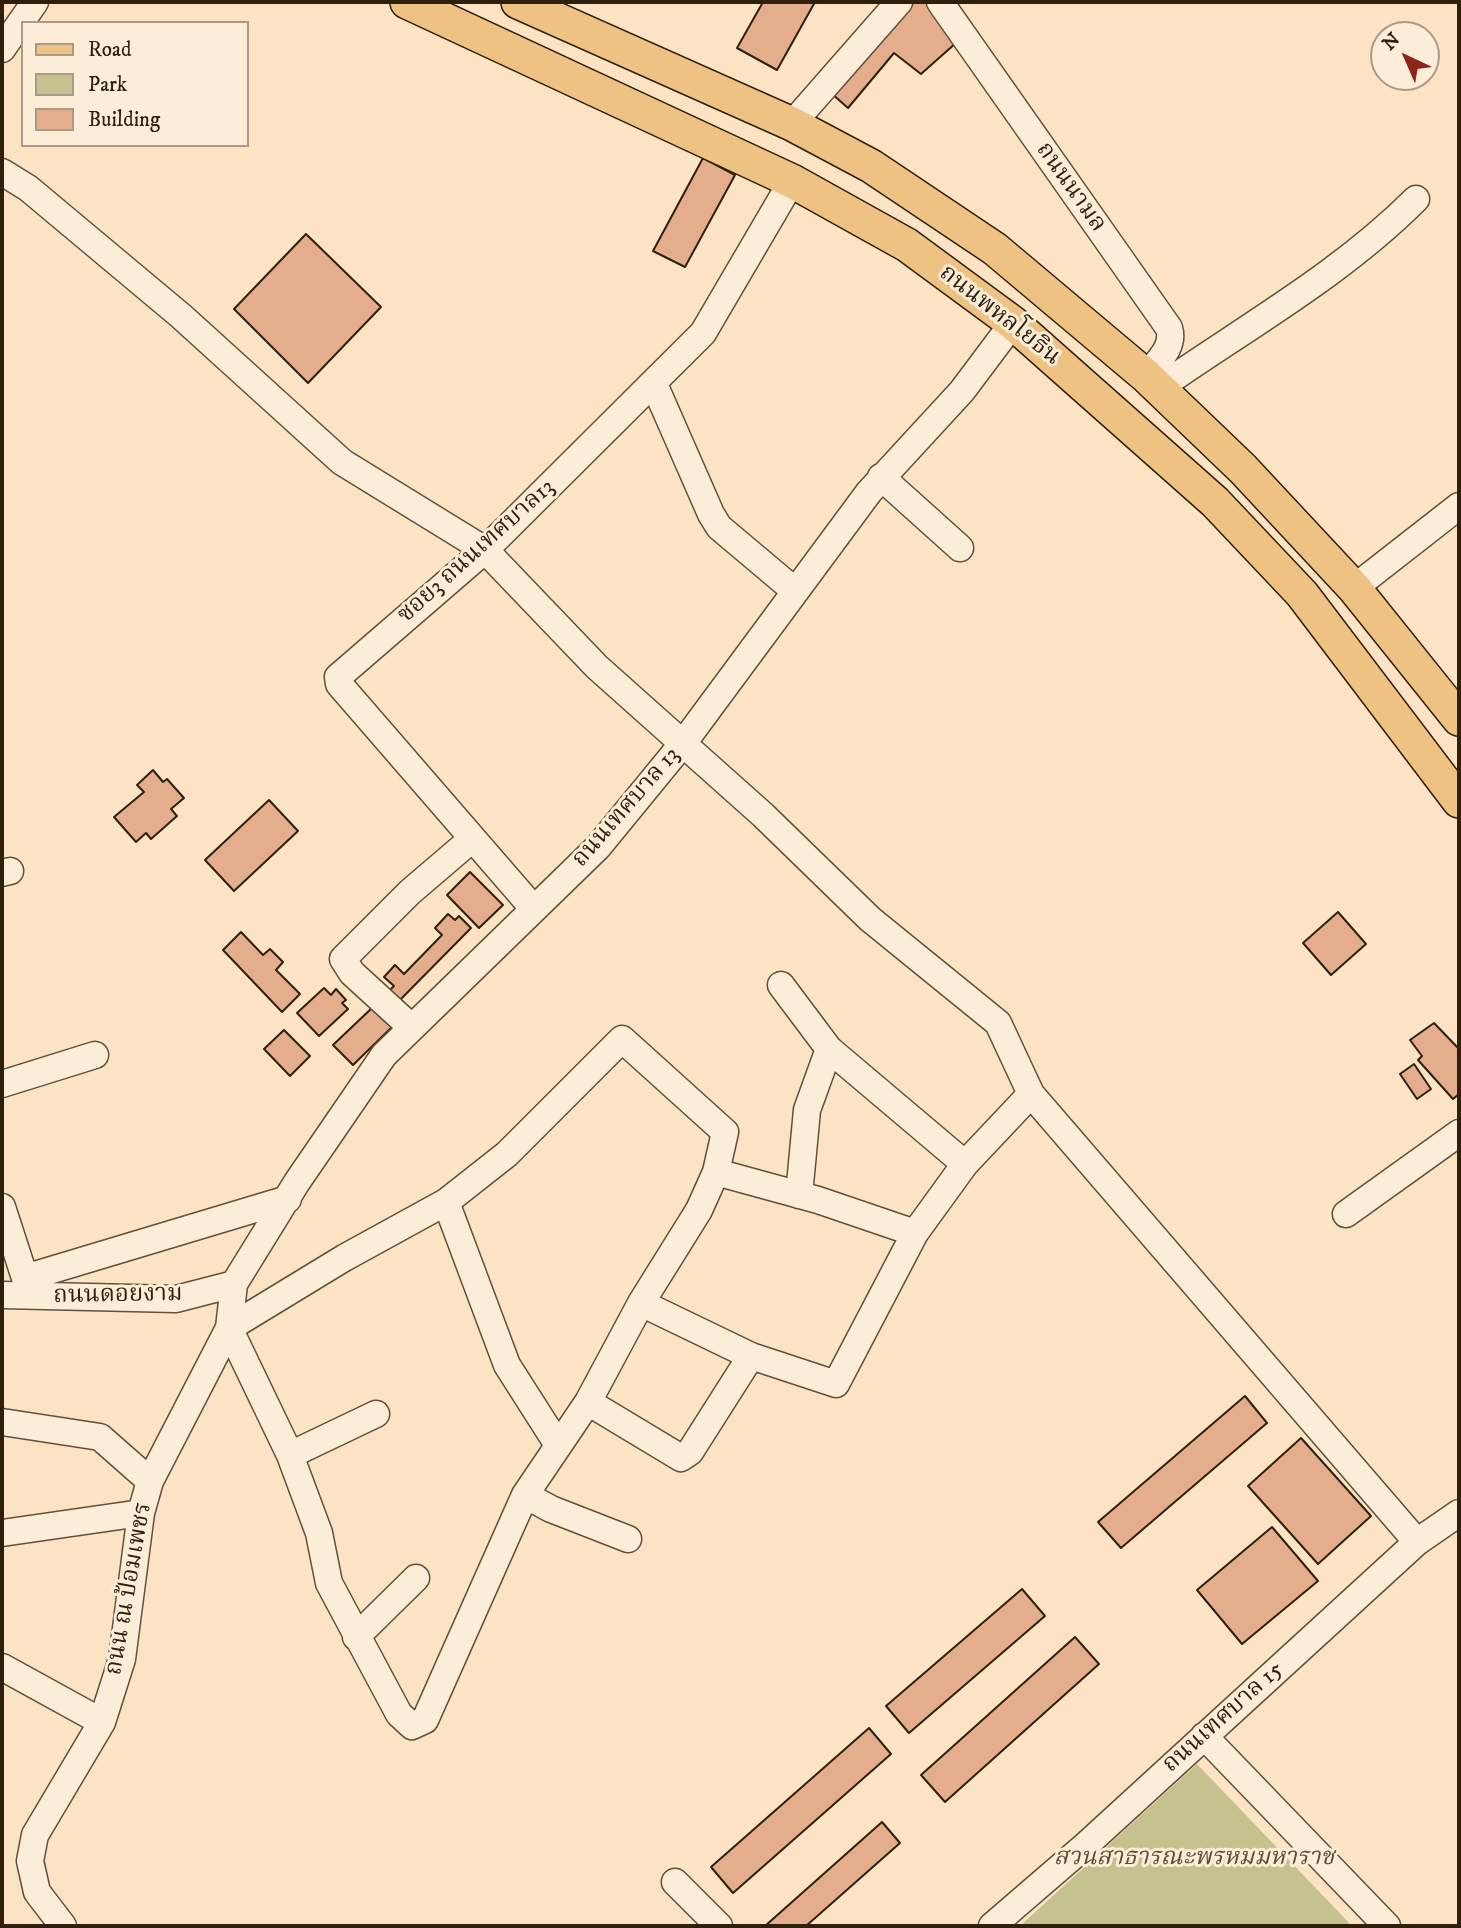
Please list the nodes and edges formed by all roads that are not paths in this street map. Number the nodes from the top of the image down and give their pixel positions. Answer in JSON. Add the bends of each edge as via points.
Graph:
{"nodes":[{"id":1,"x":35,"y":2,"type":"edge"},
{"id":2,"x":407,"y":2,"type":"edge"},
{"id":3,"x":518,"y":2,"type":"edge"},
{"id":4,"x":899,"y":2,"type":"edge"},
{"id":5,"x":944,"y":3,"type":"edge"},
{"id":6,"x":3,"y":43,"type":"edge"},
{"id":7,"x":792,"y":124,"type":"junction"},
{"id":8,"x":2,"y":172,"type":"edge"},
{"id":9,"x":792,"y":181,"type":"junction"},
{"id":10,"x":1416,"y":199,"type":"dead end"},
{"id":11,"x":1013,"y":323,"type":"junction"},
{"id":12,"x":1153,"y":382,"type":"junction"},
{"id":13,"x":654,"y":384,"type":"junction"},
{"id":14,"x":881,"y":477,"type":"junction"},
{"id":15,"x":1459,"y":506,"type":"edge"},
{"id":16,"x":960,"y":548,"type":"dead end"},
{"id":17,"x":485,"y":550,"type":"junction"},
{"id":18,"x":1354,"y":588,"type":"junction"},
{"id":19,"x":795,"y":591,"type":"junction"},
{"id":20,"x":1459,"y":719,"type":"edge"},
{"id":21,"x":684,"y":742,"type":"junction"},
{"id":22,"x":1459,"y":801,"type":"edge"},
{"id":23,"x":472,"y":839,"type":"junction"},
{"id":24,"x":533,"y":908,"type":"junction"},
{"id":25,"x":781,"y":985,"type":"dead end"},
{"id":26,"x":411,"y":1027,"type":"junction"},
{"id":27,"x":829,"y":1049,"type":"junction"},
{"id":28,"x":95,"y":1055,"type":"dead end"},
{"id":29,"x":2,"y":1084,"type":"edge"},
{"id":30,"x":1031,"y":1094,"type":"junction"},
{"id":31,"x":1459,"y":1133,"type":"edge"},
{"id":32,"x":965,"y":1164,"type":"junction"},
{"id":33,"x":716,"y":1172,"type":"junction"},
{"id":34,"x":799,"y":1195,"type":"junction"},
{"id":35,"x":288,"y":1199,"type":"junction"},
{"id":36,"x":446,"y":1202,"type":"junction"},
{"id":37,"x":2,"y":1207,"type":"edge"},
{"id":38,"x":1346,"y":1214,"type":"dead end"},
{"id":39,"x":915,"y":1233,"type":"junction"},
{"id":40,"x":234,"y":1284,"type":"junction"},
{"id":41,"x":2,"y":1295,"type":"edge"},
{"id":42,"x":641,"y":1303,"type":"junction"},
{"id":43,"x":229,"y":1328,"type":"junction"},
{"id":44,"x":751,"y":1356,"type":"junction"},
{"id":45,"x":588,"y":1402,"type":"junction"},
{"id":46,"x":376,"y":1414,"type":"dead end"},
{"id":47,"x":2,"y":1422,"type":"edge"},
{"id":48,"x":558,"y":1445,"type":"junction"},
{"id":49,"x":290,"y":1455,"type":"junction"},
{"id":50,"x":150,"y":1481,"type":"junction"},
{"id":51,"x":525,"y":1495,"type":"junction"},
{"id":52,"x":141,"y":1513,"type":"junction"},
{"id":53,"x":1459,"y":1513,"type":"edge"},
{"id":54,"x":2,"y":1533,"type":"edge"},
{"id":55,"x":628,"y":1539,"type":"dead end"},
{"id":56,"x":1418,"y":1542,"type":"junction"},
{"id":57,"x":416,"y":1578,"type":"dead end"},
{"id":58,"x":356,"y":1637,"type":"junction"},
{"id":59,"x":2,"y":1667,"type":"edge"},
{"id":60,"x":102,"y":1722,"type":"junction"},
{"id":61,"x":1204,"y":1736,"type":"junction"},
{"id":62,"x":676,"y":1882,"type":"dead end"},
{"id":63,"x":706,"y":1922,"type":"edge"},
{"id":64,"x":63,"y":1926,"type":"edge"},
{"id":65,"x":992,"y":1926,"type":"edge"},
{"id":66,"x":1387,"y":1926,"type":"edge"}],
"edges":[{"from":1,"to":6,"type":"street"},
{"from":2,"to":9,"type":"main road","name":"ถนนพหลโยธิน"},
{"from":3,"to":7,"type":"main road","name":"ถนนพหลโยธิน"},
{"from":4,"to":7,"type":"street"},
{"from":5,"to":12,"type":"street","name":"ถนนนามล","via":[[1169,328],[1172,338]]},
{"from":7,"to":12,"type":"main road","name":"ถนนพหลโยธิน","via":[[871,166],[995,249]]},
{"from":8,"to":17,"type":"street","via":[[28,188],[181,317],[342,463]]},
{"from":9,"to":11,"type":"main road","name":"ถนนพหลโยธิน","via":[[907,245]]},
{"from":9,"to":13,"type":"street","name":"ซอย3 ถนนเทศบาล13","via":[[703,333]]},
{"from":10,"to":12,"type":"street","via":[[1332,271]]},
{"from":11,"to":14,"type":"street","name":"ถนนเทศบาล 13","via":[[962,391]]},
{"from":11,"to":22,"type":"main road","name":"ถนนพหลโยธิน","via":[[1215,502],[1302,594]]},
{"from":12,"to":18,"type":"main road","name":"ถนนพหลโยธิน","via":[[1243,469]]},
{"from":13,"to":17,"type":"street","name":"ซอย3 ถนนเทศบาล13"},
{"from":13,"to":19,"type":"street","via":[[715,521],[730,539]]},
{"from":14,"to":16,"type":"street"},
{"from":14,"to":19,"type":"street","name":"ถนนเทศบาล 13"},
{"from":15,"to":18,"type":"street"},
{"from":17,"to":21,"type":"street","via":[[597,667]]},
{"from":17,"to":23,"type":"street","name":"ซอย3 ถนนเทศบาล13","via":[[338,677],[339,684]]},
{"from":18,"to":20,"type":"main road","name":"ถนนพหลโยธิน"},
{"from":19,"to":21,"type":"street","name":"ถนนเทศบาล 13"},
{"from":21,"to":24,"type":"street","name":"ถนนเทศบาล 13","via":[[598,848]]},
{"from":21,"to":30,"type":"street","via":[[870,919],[999,1023]]},
{"from":23,"to":24,"type":"street","name":"ซอย3 ถนนเทศบาล13"},
{"from":23,"to":26,"type":"street","via":[[410,892],[343,960]]},
{"from":24,"to":26,"type":"street","name":"ถนนเทศบาล 13"},
{"from":25,"to":27,"type":"street"},
{"from":26,"to":35,"type":"street","name":"ถนนเทศบาล 13","via":[[384,1055]]},
{"from":27,"to":32,"type":"street"},
{"from":27,"to":34,"type":"street","via":[[807,1110]]},
{"from":28,"to":29,"type":"street"},
{"from":30,"to":32,"type":"street"},
{"from":30,"to":56,"type":"street"},
{"from":31,"to":38,"type":"street"},
{"from":32,"to":39,"type":"street"},
{"from":33,"to":34,"type":"street"},
{"from":33,"to":36,"type":"street","via":[[725,1132],[622,1039],[507,1154]]},
{"from":33,"to":42,"type":"street","via":[[699,1210]]},
{"from":34,"to":39,"type":"street"},
{"from":35,"to":37,"type":"street","via":[[25,1278]]},
{"from":35,"to":40,"type":"street","name":"ถนนเทศบาล 13"},
{"from":36,"to":43,"type":"street"},
{"from":36,"to":48,"type":"street","via":[[507,1366]]},
{"from":39,"to":44,"type":"street","via":[[836,1384]]},
{"from":40,"to":41,"type":"street","name":"ถนนดอยงาม","via":[[176,1299]]},
{"from":40,"to":43,"type":"street","name":"ถนน ณ ป้อมเพชร"},
{"from":42,"to":44,"type":"street"},
{"from":42,"to":45,"type":"street"},
{"from":43,"to":49,"type":"street"},
{"from":43,"to":50,"type":"street","name":"ถนน ณ ป้อมเพชร"},
{"from":44,"to":45,"type":"street","via":[[690,1452],[681,1458]]},
{"from":45,"to":48,"type":"street"},
{"from":46,"to":49,"type":"street"},
{"from":47,"to":50,"type":"street","via":[[100,1437]]},
{"from":48,"to":51,"type":"street"},
{"from":49,"to":58,"type":"street","via":[[319,1533],[330,1583]]},
{"from":50,"to":52,"type":"street","name":"ถนน ณ ป้อมเพชร"},
{"from":51,"to":55,"type":"street"},
{"from":51,"to":58,"type":"street","via":[[425,1720],[412,1726],[399,1714]]},
{"from":52,"to":54,"type":"street"},
{"from":52,"to":60,"type":"street","name":"ถนน ณ ป้อมเพชร","via":[[122,1659]]},
{"from":53,"to":56,"type":"street","name":"ถนนเทศบาล 15"},
{"from":56,"to":61,"type":"street","name":"ถนนเทศบาล 15"},
{"from":57,"to":58,"type":"street"},
{"from":59,"to":60,"type":"street"},
{"from":60,"to":64,"type":"street","name":"ถนน ณ ป้อมเพชร","via":[[35,1835],[30,1861],[37,1892]]},
{"from":61,"to":65,"type":"street","name":"ถนนเทศบาล 15"},
{"from":61,"to":66,"type":"street"},
{"from":62,"to":63,"type":"street"}]}
